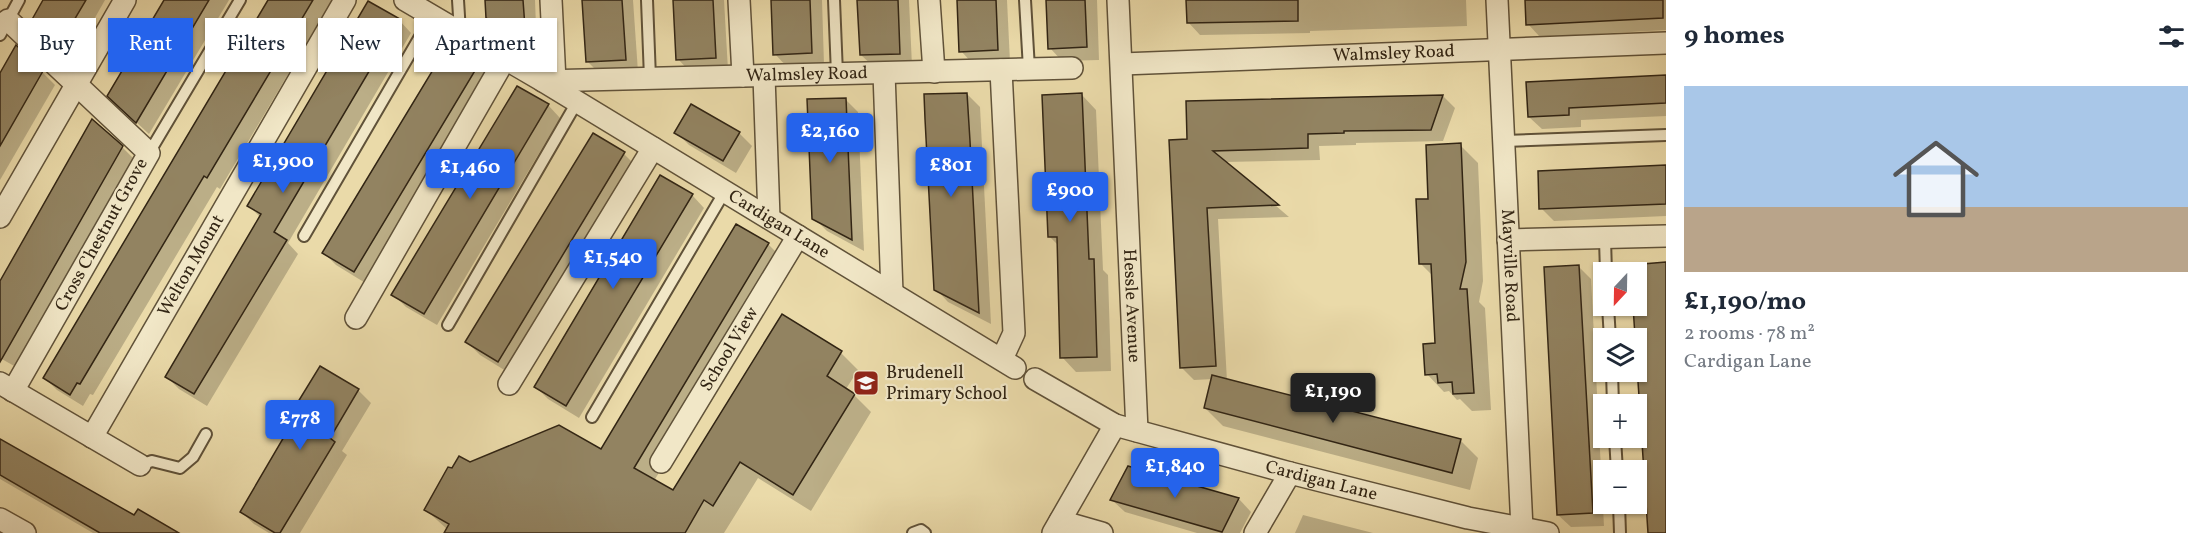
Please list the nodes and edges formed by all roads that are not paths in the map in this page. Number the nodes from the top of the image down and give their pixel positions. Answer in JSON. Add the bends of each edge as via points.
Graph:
{"nodes":[{"id":1,"x":19,"y":0,"type":"edge"},
{"id":2,"x":125,"y":0,"type":"edge"},
{"id":3,"x":240,"y":0,"type":"edge"},
{"id":4,"x":345,"y":0,"type":"edge"},
{"id":5,"x":405,"y":0,"type":"edge"},
{"id":6,"x":458,"y":0,"type":"edge"},
{"id":7,"x":551,"y":0,"type":"edge"},
{"id":8,"x":646,"y":0,"type":"edge"},
{"id":9,"x":739,"y":0,"type":"edge"},
{"id":10,"x":834,"y":0,"type":"edge"},
{"id":11,"x":930,"y":0,"type":"edge"},
{"id":12,"x":1025,"y":0,"type":"edge"},
{"id":13,"x":1118,"y":0,"type":"edge"},
{"id":14,"x":1497,"y":0,"type":"edge"},
{"id":15,"x":432,"y":16,"type":"junction"},
{"id":16,"x":436,"y":18,"type":"edge"},
{"id":17,"x":459,"y":18,"type":"edge"},
{"id":18,"x":4,"y":28,"type":"edge"},
{"id":19,"x":1666,"y":43,"type":"edge"},
{"id":20,"x":1498,"y":49,"type":"junction"},
{"id":21,"x":1122,"y":64,"type":"junction"},
{"id":22,"x":1072,"y":68,"type":"dead end"},
{"id":23,"x":1029,"y":69,"type":"junction"},
{"id":24,"x":1001,"y":70,"type":"junction"},
{"id":25,"x":498,"y":72,"type":"edge"},
{"id":26,"x":531,"y":72,"type":"edge"},
{"id":27,"x":934,"y":72,"type":"junction"},
{"id":28,"x":884,"y":73,"type":"junction"},
{"id":29,"x":837,"y":74,"type":"junction"},
{"id":30,"x":764,"y":75,"type":"junction"},
{"id":31,"x":742,"y":76,"type":"junction"},
{"id":32,"x":650,"y":78,"type":"junction"},
{"id":33,"x":549,"y":81,"type":"junction"},
{"id":34,"x":76,"y":86,"type":"junction"},
{"id":35,"x":577,"y":102,"type":"junction"},
{"id":36,"x":1666,"y":135,"type":"edge"},
{"id":37,"x":1504,"y":141,"type":"junction"},
{"id":38,"x":653,"y":148,"type":"junction"},
{"id":39,"x":149,"y":153,"type":"junction"},
{"id":40,"x":725,"y":191,"type":"junction"},
{"id":41,"x":0,"y":217,"type":"edge"},
{"id":42,"x":769,"y":218,"type":"junction"},
{"id":43,"x":304,"y":236,"type":"dead end"},
{"id":44,"x":798,"y":236,"type":"junction"},
{"id":45,"x":1666,"y":236,"type":"edge"},
{"id":46,"x":1605,"y":239,"type":"junction"},
{"id":47,"x":1508,"y":240,"type":"junction"},
{"id":48,"x":1606,"y":262,"type":"edge"},
{"id":49,"x":892,"y":293,"type":"junction"},
{"id":50,"x":356,"y":318,"type":"dead end"},
{"id":51,"x":448,"y":325,"type":"dead end"},
{"id":52,"x":1035,"y":379,"type":"dead end"},
{"id":53,"x":510,"y":384,"type":"dead end"},
{"id":54,"x":7,"y":387,"type":"edge"},
{"id":55,"x":592,"y":417,"type":"dead end"},
{"id":56,"x":1115,"y":424,"type":"junction"},
{"id":57,"x":1137,"y":431,"type":"junction"},
{"id":58,"x":206,"y":434,"type":"dead end"},
{"id":59,"x":92,"y":437,"type":"junction"},
{"id":60,"x":662,"y":462,"type":"dead end"},
{"id":61,"x":140,"y":465,"type":"joint"},
{"id":62,"x":1290,"y":473,"type":"junction"},
{"id":63,"x":1619,"y":514,"type":"edge"},
{"id":64,"x":0,"y":519,"type":"edge"},
{"id":65,"x":1463,"y":525,"type":"edge"},
{"id":66,"x":1056,"y":527,"type":"edge"},
{"id":67,"x":1522,"y":530,"type":"junction"},
{"id":68,"x":25,"y":533,"type":"edge"},
{"id":69,"x":913,"y":533,"type":"edge"},
{"id":70,"x":925,"y":533,"type":"edge"},
{"id":71,"x":1102,"y":533,"type":"edge"},
{"id":72,"x":1255,"y":533,"type":"edge"},
{"id":73,"x":1548,"y":533,"type":"edge"},
{"id":74,"x":1620,"y":533,"type":"edge"}],
"edges":[{"from":1,"to":18,"type":"lane"},
{"from":2,"to":34,"type":"street"},
{"from":3,"to":39,"type":"lane"},
{"from":4,"to":59,"type":"street","name":"Welton Mount"},
{"from":5,"to":15,"type":"street","name":"Cardigan Lane"},
{"from":6,"to":17,"type":"lane"},
{"from":7,"to":33,"type":"street"},
{"from":8,"to":32,"type":"lane"},
{"from":9,"to":31,"type":"street"},
{"from":10,"to":29,"type":"lane"},
{"from":11,"to":27,"type":"street"},
{"from":12,"to":23,"type":"lane"},
{"from":13,"to":21,"type":"street","name":"Hessle Avenue"},
{"from":14,"to":20,"type":"street","name":"Mayville Road"},
{"from":15,"to":16,"type":"street","name":"Cardigan Lane"},
{"from":15,"to":43,"type":"lane"},
{"from":18,"to":34,"type":"street","name":"Cross Chestnut Grove"},
{"from":19,"to":20,"type":"street","name":"Walmsley Road"},
{"from":20,"to":21,"type":"street","name":"Walmsley Road"},
{"from":20,"to":37,"type":"street","name":"Mayville Road"},
{"from":21,"to":57,"type":"street","name":"Hessle Avenue"},
{"from":22,"to":23,"type":"street","name":"Walmsley Road"},
{"from":23,"to":24,"type":"street","name":"Walmsley Road"},
{"from":24,"to":27,"type":"street","name":"Walmsley Road"},
{"from":24,"to":49,"type":"street","name":"Cardigan Lane","via":[[1014,333],[1009,364]]},
{"from":25,"to":50,"type":"street"},
{"from":26,"to":33,"type":"street","name":"Cardigan Lane"},
{"from":27,"to":28,"type":"street","name":"Walmsley Road"},
{"from":28,"to":29,"type":"street","name":"Walmsley Road"},
{"from":28,"to":49,"type":"street"},
{"from":29,"to":30,"type":"street","name":"Walmsley Road"},
{"from":30,"to":31,"type":"street","name":"Walmsley Road"},
{"from":30,"to":42,"type":"street"},
{"from":31,"to":32,"type":"street","name":"Walmsley Road"},
{"from":32,"to":33,"type":"street","name":"Walmsley Road"},
{"from":33,"to":35,"type":"street","name":"Cardigan Lane"},
{"from":34,"to":39,"type":"street","name":"Cross Chestnut Grove"},
{"from":34,"to":41,"type":"street"},
{"from":35,"to":38,"type":"street","name":"Cardigan Lane"},
{"from":35,"to":51,"type":"lane"},
{"from":36,"to":37,"type":"lane"},
{"from":37,"to":47,"type":"street","name":"Mayville Road"},
{"from":38,"to":40,"type":"street","name":"Cardigan Lane"},
{"from":38,"to":53,"type":"street"},
{"from":39,"to":54,"type":"street","name":"Cross Chestnut Grove"},
{"from":40,"to":42,"type":"street","name":"Cardigan Lane"},
{"from":40,"to":55,"type":"lane"},
{"from":42,"to":44,"type":"street","name":"Cardigan Lane"},
{"from":44,"to":49,"type":"street","name":"Cardigan Lane"},
{"from":44,"to":60,"type":"street","name":"School View"},
{"from":45,"to":46,"type":"street"},
{"from":46,"to":47,"type":"street"},
{"from":46,"to":48,"type":"lane"},
{"from":47,"to":67,"type":"street","name":"Mayville Road"},
{"from":52,"to":56,"type":"street","name":"Cardigan Lane"},
{"from":54,"to":59,"type":"street"},
{"from":56,"to":57,"type":"street","name":"Cardigan Lane"},
{"from":56,"to":66,"type":"street"},
{"from":57,"to":62,"type":"street","name":"Cardigan Lane"},
{"from":58,"to":61,"type":"lane","via":[[193,457],[180,468],[152,461]]},
{"from":59,"to":61,"type":"street"},
{"from":62,"to":65,"type":"street","name":"Cardigan Lane"},
{"from":62,"to":72,"type":"street"},
{"from":63,"to":74,"type":"lane"},
{"from":64,"to":68,"type":"street"},
{"from":65,"to":67,"type":"street","name":"Cardigan Lane"},
{"from":66,"to":71,"type":"street"},
{"from":67,"to":73,"type":"street","name":"Cardigan Lane"},
{"from":69,"to":70,"type":"lane"}]}
